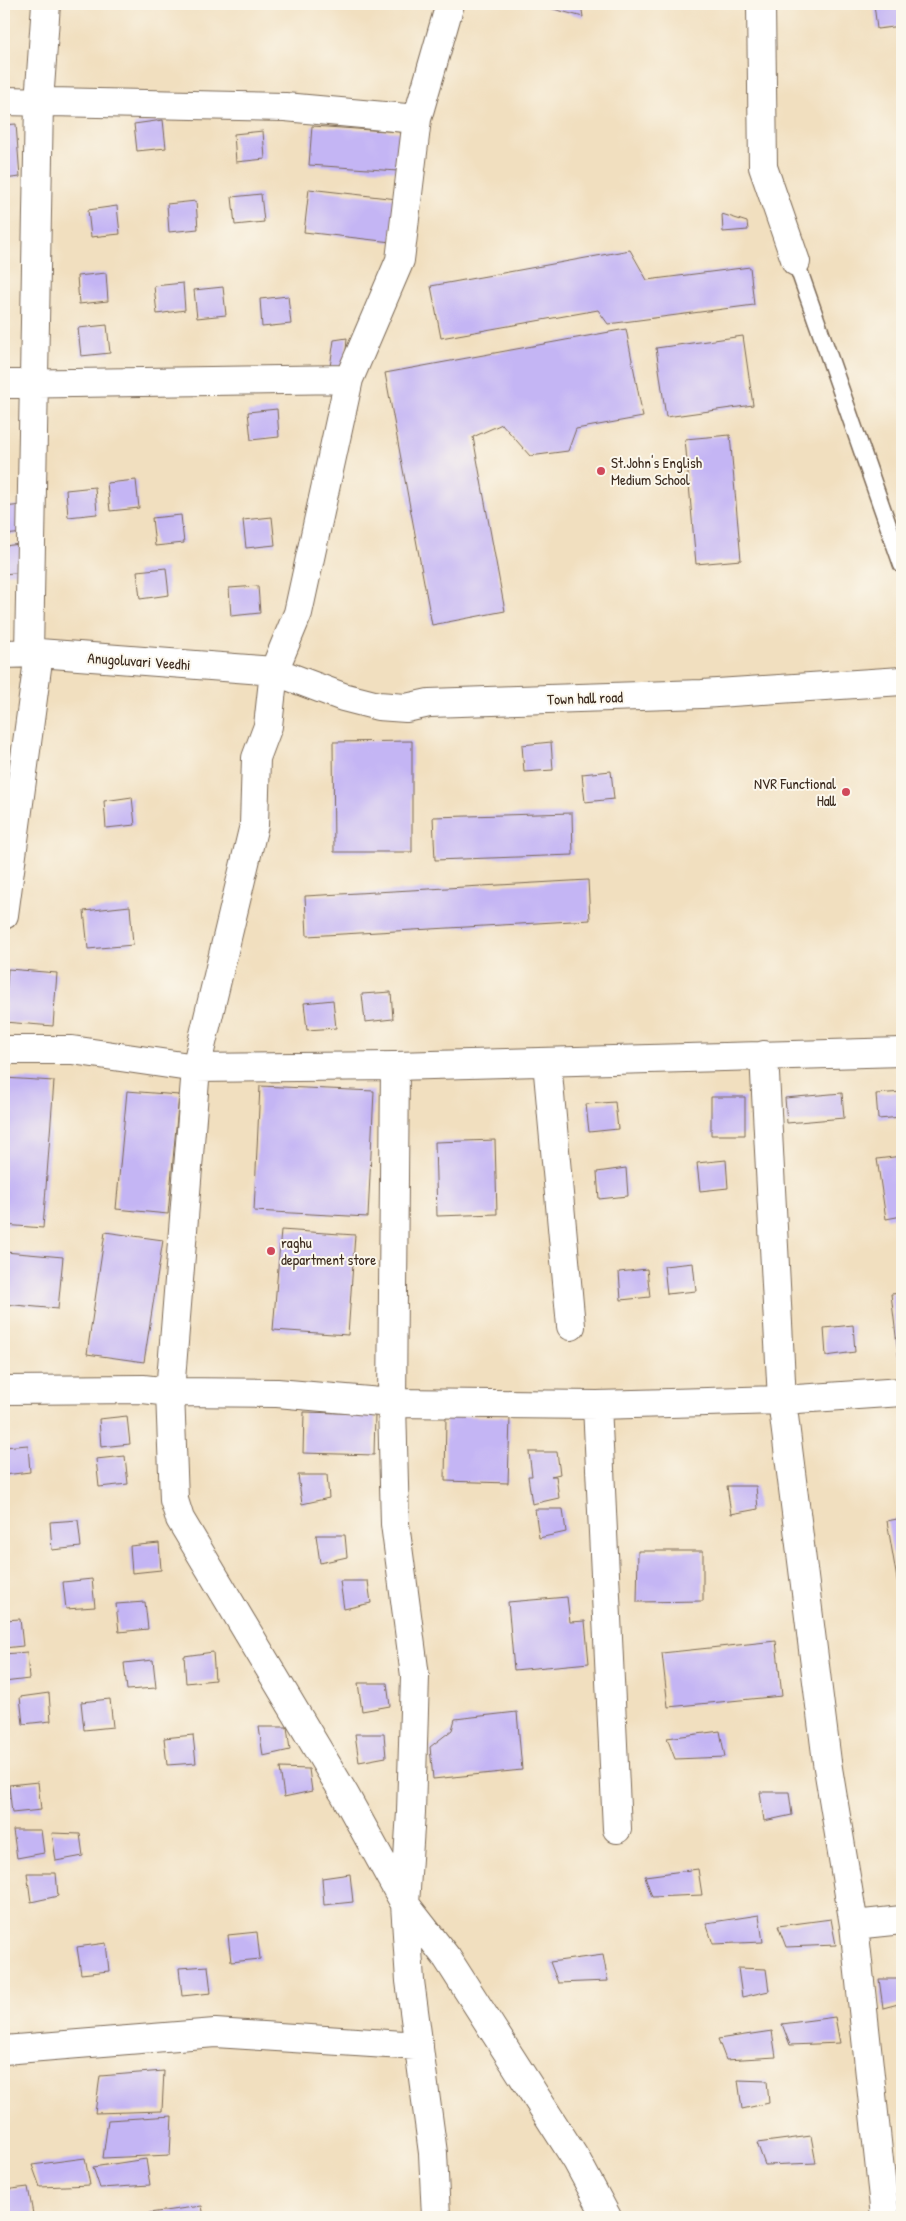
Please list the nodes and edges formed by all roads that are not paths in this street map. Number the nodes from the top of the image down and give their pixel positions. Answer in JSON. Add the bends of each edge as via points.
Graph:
{"nodes":[{"id":1,"x":46,"y":4,"type":"edge"},
{"id":2,"x":450,"y":4,"type":"edge"},
{"id":3,"x":762,"y":4,"type":"edge"},
{"id":4,"x":4,"y":101,"type":"edge"},
{"id":5,"x":39,"y":102,"type":"junction"},
{"id":6,"x":417,"y":119,"type":"junction"},
{"id":7,"x":796,"y":262,"type":"joint"},
{"id":8,"x":349,"y":379,"type":"junction"},
{"id":9,"x":34,"y":383,"type":"junction"},
{"id":10,"x":4,"y":384,"type":"edge"},
{"id":11,"x":902,"y":565,"type":"edge"},
{"id":12,"x":24,"y":653,"type":"edge"},
{"id":13,"x":274,"y":671,"type":"junction"},
{"id":14,"x":902,"y":681,"type":"edge"},
{"id":15,"x":4,"y":916,"type":"edge"},
{"id":16,"x":4,"y":1050,"type":"edge"},
{"id":17,"x":902,"y":1052,"type":"edge"},
{"id":18,"x":764,"y":1055,"type":"junction"},
{"id":19,"x":547,"y":1062,"type":"junction"},
{"id":20,"x":395,"y":1066,"type":"junction"},
{"id":21,"x":196,"y":1068,"type":"junction"},
{"id":22,"x":570,"y":1326,"type":"dead end"},
{"id":23,"x":4,"y":1390,"type":"edge"},
{"id":24,"x":170,"y":1392,"type":"junction"},
{"id":25,"x":902,"y":1392,"type":"edge"},
{"id":26,"x":782,"y":1400,"type":"junction"},
{"id":27,"x":392,"y":1404,"type":"junction"},
{"id":28,"x":597,"y":1405,"type":"junction"},
{"id":29,"x":617,"y":1828,"type":"dead end"},
{"id":30,"x":405,"y":1904,"type":"junction"},
{"id":31,"x":902,"y":1920,"type":"edge"},
{"id":32,"x":854,"y":1925,"type":"junction"},
{"id":33,"x":419,"y":2046,"type":"junction"},
{"id":34,"x":4,"y":2050,"type":"edge"},
{"id":35,"x":436,"y":2217,"type":"edge"},
{"id":36,"x":607,"y":2217,"type":"edge"},
{"id":37,"x":885,"y":2217,"type":"edge"}],
"edges":[{"from":1,"to":5,"type":"street"},
{"from":2,"to":6,"type":"street"},
{"from":3,"to":7,"type":"street","via":[[762,167]]},
{"from":4,"to":5,"type":"street"},
{"from":5,"to":6,"type":"street","via":[[285,107]]},
{"from":5,"to":9,"type":"street"},
{"from":6,"to":8,"type":"street","via":[[400,260]]},
{"from":7,"to":11,"type":"lane"},
{"from":8,"to":9,"type":"street"},
{"from":8,"to":13,"type":"street","via":[[298,613]]},
{"from":9,"to":10,"type":"street"},
{"from":9,"to":12,"type":"street"},
{"from":12,"to":13,"type":"street","name":"Anugoluvari Veedhi"},
{"from":12,"to":15,"type":"street"},
{"from":13,"to":14,"type":"street","name":"Town hall road","via":[[342,697],[378,706],[406,708],[430,703],[702,694]]},
{"from":13,"to":21,"type":"street","via":[[268,726],[256,758],[254,825]]},
{"from":16,"to":21,"type":"street","via":[[72,1050]]},
{"from":17,"to":18,"type":"street"},
{"from":18,"to":19,"type":"street"},
{"from":18,"to":26,"type":"street"},
{"from":19,"to":20,"type":"street"},
{"from":19,"to":22,"type":"street"},
{"from":20,"to":21,"type":"street"},
{"from":20,"to":27,"type":"street"},
{"from":21,"to":24,"type":"street"},
{"from":23,"to":24,"type":"street","via":[[144,1389]]},
{"from":24,"to":27,"type":"street","via":[[276,1394]]},
{"from":24,"to":30,"type":"street","via":[[174,1500],[180,1519],[345,1795]]},
{"from":25,"to":26,"type":"street"},
{"from":26,"to":28,"type":"street"},
{"from":26,"to":32,"type":"street","via":[[827,1762]]},
{"from":27,"to":28,"type":"street"},
{"from":27,"to":30,"type":"street","via":[[396,1524],[415,1676]]},
{"from":28,"to":29,"type":"street"},
{"from":30,"to":33,"type":"street","via":[[410,1981]]},
{"from":30,"to":36,"type":"street","via":[[447,1958],[577,2161]]},
{"from":31,"to":32,"type":"street"},
{"from":32,"to":37,"type":"street"},
{"from":33,"to":34,"type":"street","via":[[215,2033]]},
{"from":33,"to":35,"type":"street","via":[[433,2154]]}]}
